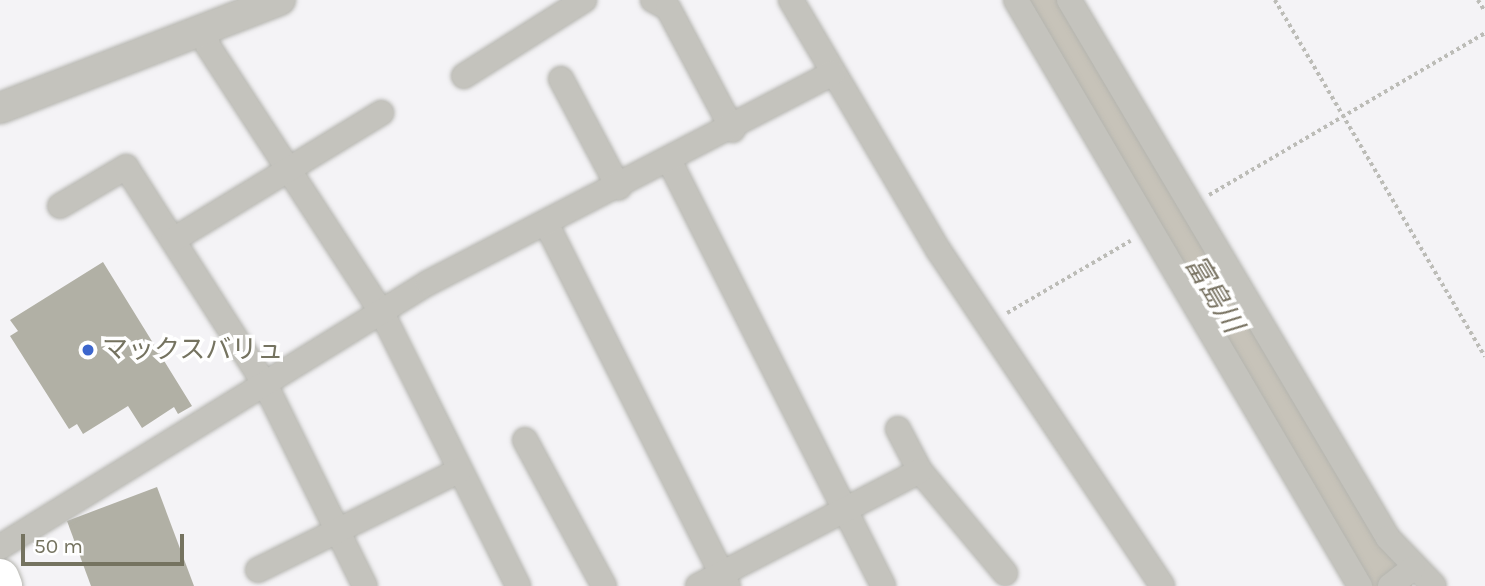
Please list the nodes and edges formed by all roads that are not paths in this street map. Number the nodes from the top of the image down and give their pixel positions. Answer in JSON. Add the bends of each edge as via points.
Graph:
{"nodes":[{"id":1,"x":280,"y":0,"type":"edge"},
{"id":2,"x":584,"y":0,"type":"edge"},
{"id":3,"x":653,"y":0,"type":"edge"},
{"id":4,"x":791,"y":0,"type":"edge"},
{"id":5,"x":1016,"y":0,"type":"edge"},
{"id":6,"x":1069,"y":0,"type":"edge"},
{"id":7,"x":205,"y":30,"type":"junction"},
{"id":8,"x":833,"y":73,"type":"junction"},
{"id":9,"x":464,"y":76,"type":"dead end"},
{"id":10,"x":561,"y":79,"type":"dead end"},
{"id":11,"x":0,"y":108,"type":"edge"},
{"id":12,"x":381,"y":113,"type":"dead end"},
{"id":13,"x":733,"y":130,"type":"junction"},
{"id":14,"x":670,"y":162,"type":"junction"},
{"id":15,"x":289,"y":168,"type":"junction"},
{"id":16,"x":619,"y":188,"type":"junction"},
{"id":17,"x":60,"y":206,"type":"dead end"},
{"id":18,"x":547,"y":225,"type":"junction"},
{"id":19,"x":173,"y":240,"type":"junction"},
{"id":20,"x":382,"y":313,"type":"junction"},
{"id":21,"x":265,"y":384,"type":"junction"},
{"id":22,"x":898,"y":429,"type":"dead end"},
{"id":23,"x":525,"y":440,"type":"dead end"},
{"id":24,"x":460,"y":470,"type":"junction"},
{"id":25,"x":920,"y":471,"type":"junction"},
{"id":26,"x":845,"y":513,"type":"junction"},
{"id":27,"x":338,"y":532,"type":"junction"},
{"id":28,"x":0,"y":547,"type":"edge"},
{"id":29,"x":258,"y":570,"type":"dead end"},
{"id":30,"x":1005,"y":573,"type":"dead end"},
{"id":31,"x":1403,"y":577,"type":"edge"},
{"id":32,"x":0,"y":578,"type":"edge"},
{"id":33,"x":725,"y":580,"type":"edge"},
{"id":34,"x":3,"y":586,"type":"edge"},
{"id":35,"x":365,"y":586,"type":"edge"},
{"id":36,"x":518,"y":586,"type":"edge"},
{"id":37,"x":604,"y":586,"type":"edge"},
{"id":38,"x":698,"y":586,"type":"edge"},
{"id":39,"x":883,"y":586,"type":"edge"},
{"id":40,"x":1162,"y":586,"type":"edge"},
{"id":41,"x":1360,"y":586,"type":"edge"},
{"id":42,"x":1434,"y":586,"type":"edge"}],
"edges":[{"from":1,"to":7,"type":"street"},
{"from":2,"to":9,"type":"street"},
{"from":3,"to":13,"type":"street","via":[[668,8]]},
{"from":4,"to":8,"type":"street"},
{"from":5,"to":41,"type":"street"},
{"from":6,"to":31,"type":"street","via":[[1388,538]]},
{"from":7,"to":11,"type":"street"},
{"from":7,"to":15,"type":"street","via":[[208,46]]},
{"from":8,"to":13,"type":"street"},
{"from":8,"to":40,"type":"street","via":[[990,326]]},
{"from":10,"to":16,"type":"street"},
{"from":12,"to":15,"type":"street"},
{"from":13,"to":14,"type":"street"},
{"from":14,"to":16,"type":"street"},
{"from":14,"to":26,"type":"street"},
{"from":15,"to":19,"type":"street"},
{"from":15,"to":20,"type":"street"},
{"from":16,"to":18,"type":"street"},
{"from":17,"to":19,"type":"street","via":[[126,167]]},
{"from":18,"to":20,"type":"street"},
{"from":18,"to":33,"type":"street"},
{"from":19,"to":21,"type":"street"},
{"from":20,"to":21,"type":"street"},
{"from":20,"to":24,"type":"street"},
{"from":21,"to":27,"type":"street"},
{"from":21,"to":28,"type":"street"},
{"from":22,"to":25,"type":"street"},
{"from":23,"to":37,"type":"street"},
{"from":24,"to":27,"type":"street"},
{"from":24,"to":36,"type":"street"},
{"from":25,"to":26,"type":"street"},
{"from":25,"to":30,"type":"street"},
{"from":26,"to":33,"type":"street"},
{"from":26,"to":39,"type":"street"},
{"from":27,"to":29,"type":"street"},
{"from":27,"to":35,"type":"street"},
{"from":31,"to":42,"type":"street"},
{"from":32,"to":34,"type":"highway"},
{"from":33,"to":38,"type":"street"}]}
